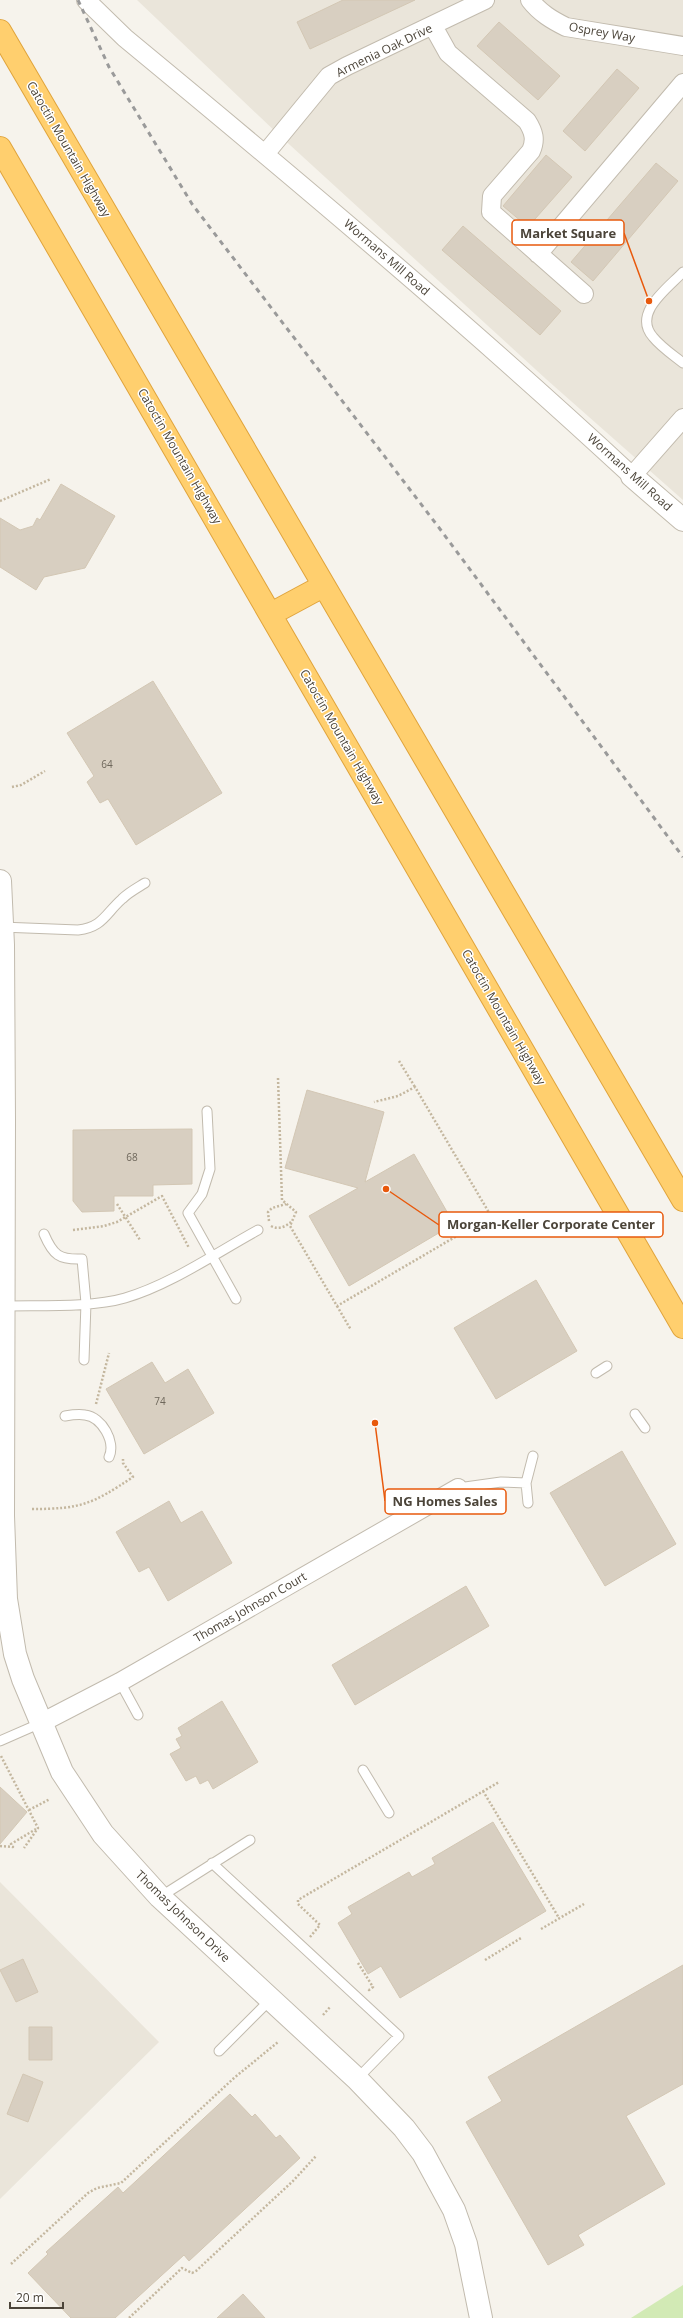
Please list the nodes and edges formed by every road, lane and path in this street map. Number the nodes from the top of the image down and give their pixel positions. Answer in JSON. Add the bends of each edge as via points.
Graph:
{"nodes":[{"id":1,"x":86,"y":0,"type":"edge"},
{"id":2,"x":485,"y":0,"type":"edge"},
{"id":3,"x":530,"y":0,"type":"edge"},
{"id":4,"x":433,"y":26,"type":"junction"},
{"id":5,"x":0,"y":31,"type":"edge"},
{"id":6,"x":683,"y":46,"type":"edge"},
{"id":7,"x":683,"y":83,"type":"edge"},
{"id":8,"x":0,"y":148,"type":"edge"},
{"id":9,"x":265,"y":154,"type":"junction"},
{"id":10,"x":538,"y":254,"type":"junction"},
{"id":11,"x":683,"y":272,"type":"edge"},
{"id":12,"x":584,"y":294,"type":"dead end"},
{"id":13,"x":683,"y":363,"type":"edge"},
{"id":14,"x":683,"y":418,"type":"edge"},
{"id":15,"x":632,"y":476,"type":"junction"},
{"id":16,"x":51,"y":480,"type":"dead end"},
{"id":17,"x":0,"y":501,"type":"edge"},
{"id":18,"x":683,"y":520,"type":"edge"},
{"id":19,"x":323,"y":586,"type":"junction"},
{"id":20,"x":271,"y":614,"type":"junction"},
{"id":21,"x":45,"y":771,"type":"dead end"},
{"id":22,"x":12,"y":788,"type":"dead end"},
{"id":23,"x":0,"y":881,"type":"edge"},
{"id":24,"x":145,"y":883,"type":"dead end"},
{"id":25,"x":1,"y":927,"type":"edge"},
{"id":26,"x":399,"y":1062,"type":"dead end"},
{"id":27,"x":278,"y":1078,"type":"dead end"},
{"id":28,"x":415,"y":1087,"type":"junction"},
{"id":29,"x":374,"y":1102,"type":"dead end"},
{"id":30,"x":207,"y":1111,"type":"dead end"},
{"id":31,"x":683,"y":1200,"type":"edge"},
{"id":32,"x":116,"y":1204,"type":"dead end"},
{"id":33,"x":286,"y":1204,"type":"junction"},
{"id":34,"x":126,"y":1218,"type":"junction"},
{"id":35,"x":292,"y":1221,"type":"junction"},
{"id":36,"x":73,"y":1230,"type":"dead end"},
{"id":37,"x":258,"y":1230,"type":"dead end"},
{"id":38,"x":44,"y":1234,"type":"dead end"},
{"id":39,"x":140,"y":1240,"type":"dead end"},
{"id":40,"x":189,"y":1248,"type":"dead end"},
{"id":41,"x":211,"y":1256,"type":"junction"},
{"id":42,"x":236,"y":1299,"type":"dead end"},
{"id":43,"x":86,"y":1303,"type":"junction"},
{"id":44,"x":1,"y":1306,"type":"edge"},
{"id":45,"x":337,"y":1306,"type":"junction"},
{"id":46,"x":683,"y":1327,"type":"edge"},
{"id":47,"x":351,"y":1330,"type":"dead end"},
{"id":48,"x":84,"y":1360,"type":"dead end"},
{"id":49,"x":608,"y":1366,"type":"dead end"},
{"id":50,"x":596,"y":1373,"type":"dead end"},
{"id":51,"x":635,"y":1414,"type":"dead end"},
{"id":52,"x":65,"y":1416,"type":"dead end"},
{"id":53,"x":645,"y":1428,"type":"dead end"},
{"id":54,"x":533,"y":1456,"type":"dead end"},
{"id":55,"x":109,"y":1457,"type":"dead end"},
{"id":56,"x":526,"y":1483,"type":"junction"},
{"id":57,"x":458,"y":1488,"type":"joint"},
{"id":58,"x":528,"y":1503,"type":"dead end"},
{"id":59,"x":120,"y":1682,"type":"junction"},
{"id":60,"x":138,"y":1714,"type":"dead end"},
{"id":61,"x":41,"y":1723,"type":"junction"},
{"id":62,"x":0,"y":1741,"type":"edge"},
{"id":63,"x":1,"y":1756,"type":"dead end"},
{"id":64,"x":363,"y":1770,"type":"dead end"},
{"id":65,"x":499,"y":1782,"type":"dead end"},
{"id":66,"x":483,"y":1791,"type":"junction"},
{"id":67,"x":50,"y":1799,"type":"dead end"},
{"id":68,"x":29,"y":1810,"type":"junction"},
{"id":69,"x":389,"y":1813,"type":"dead end"},
{"id":70,"x":38,"y":1828,"type":"junction"},
{"id":71,"x":250,"y":1840,"type":"dead end"},
{"id":72,"x":0,"y":1846,"type":"edge"},
{"id":73,"x":24,"y":1848,"type":"dead end"},
{"id":74,"x":212,"y":1864,"type":"junction"},
{"id":75,"x":160,"y":1897,"type":"junction"},
{"id":76,"x":584,"y":1904,"type":"dead end"},
{"id":77,"x":559,"y":1918,"type":"junction"},
{"id":78,"x":541,"y":1929,"type":"dead end"},
{"id":79,"x":521,"y":1938,"type":"dead end"},
{"id":80,"x":316,"y":1942,"type":"dead end"},
{"id":81,"x":485,"y":1960,"type":"dead end"},
{"id":82,"x":358,"y":1963,"type":"dead end"},
{"id":83,"x":365,"y":1986,"type":"dead end"},
{"id":84,"x":270,"y":2000,"type":"junction"},
{"id":85,"x":330,"y":2007,"type":"dead end"},
{"id":86,"x":323,"y":2015,"type":"dead end"},
{"id":87,"x":278,"y":2042,"type":"dead end"},
{"id":88,"x":219,"y":2051,"type":"dead end"},
{"id":89,"x":357,"y":2079,"type":"junction"},
{"id":90,"x":316,"y":2156,"type":"dead end"},
{"id":91,"x":11,"y":2264,"type":"dead end"},
{"id":92,"x":128,"y":2318,"type":"edge"},
{"id":93,"x":481,"y":2318,"type":"edge"}],
"edges":[{"from":1,"to":9,"type":"street","name":"Wormans Mill Road","via":[[125,38]]},
{"from":2,"to":4,"type":"street","name":"Armenia Oak Drive"},
{"from":3,"to":6,"type":"street","name":"Osprey Way","via":[[543,14],[566,27]]},
{"from":4,"to":9,"type":"street","name":"Armenia Oak Drive","via":[[330,76]]},
{"from":4,"to":10,"type":"street","via":[[448,53],[528,121],[532,128],[534,143],[531,152],[499,186],[490,204],[491,212],[496,218]]},
{"from":5,"to":19,"type":"highway","name":"Catoctin Mountain Highway"},
{"from":7,"to":10,"type":"street"},
{"from":8,"to":20,"type":"highway","name":"Catoctin Mountain Highway"},
{"from":9,"to":15,"type":"street","name":"Wormans Mill Road","via":[[557,406]]},
{"from":10,"to":12,"type":"street"},
{"from":11,"to":13,"type":"lane","via":[[650,308],[646,316],[652,336]]},
{"from":14,"to":15,"type":"street"},
{"from":15,"to":18,"type":"street","name":"Wormans Mill Road"},
{"from":16,"to":17,"type":"path"},
{"from":19,"to":20,"type":"highway"},
{"from":19,"to":31,"type":"highway","name":"Catoctin Mountain Highway"},
{"from":20,"to":46,"type":"highway","name":"Catoctin Mountain Highway"},
{"from":21,"to":22,"type":"path"},
{"from":23,"to":25,"type":"street","name":"Thomas Johnson Drive"},
{"from":24,"to":25,"type":"lane","via":[[129,892],[104,920],[89,929]]},
{"from":25,"to":44,"type":"street","name":"Thomas Johnson Drive","via":[[4,1128]]},
{"from":26,"to":28,"type":"path"},
{"from":27,"to":33,"type":"path","via":[[282,1200]]},
{"from":28,"to":29,"type":"path","via":[[398,1096]]},
{"from":28,"to":45,"type":"path","via":[[490,1216]]},
{"from":30,"to":41,"type":"lane","via":[[210,1170],[202,1194],[188,1213]]},
{"from":32,"to":34,"type":"path"},
{"from":33,"to":35,"type":"path","via":[[296,1212]]},
{"from":33,"to":35,"type":"path","via":[[272,1208],[268,1212],[268,1220],[271,1226],[276,1228],[285,1227]]},
{"from":34,"to":36,"type":"path","via":[[104,1226]]},
{"from":34,"to":39,"type":"path"},
{"from":34,"to":40,"type":"path","via":[[162,1196]]},
{"from":35,"to":45,"type":"path","via":[[290,1226]]},
{"from":37,"to":41,"type":"lane"},
{"from":38,"to":43,"type":"lane","via":[[57,1255],[67,1260],[82,1259]]},
{"from":41,"to":42,"type":"lane"},
{"from":41,"to":43,"type":"lane","via":[[164,1282],[124,1298]]},
{"from":43,"to":44,"type":"lane"},
{"from":43,"to":48,"type":"lane"},
{"from":44,"to":61,"type":"street","name":"Thomas Johnson Drive","via":[[2,1516],[6,1599],[15,1654]]},
{"from":45,"to":47,"type":"path"},
{"from":49,"to":50,"type":"lane"},
{"from":51,"to":53,"type":"lane"},
{"from":52,"to":55,"type":"lane","via":[[86,1415],[94,1419],[111,1440],[112,1450]]},
{"from":54,"to":56,"type":"lane"},
{"from":56,"to":57,"type":"lane","via":[[501,1482]]},
{"from":56,"to":58,"type":"lane"},
{"from":57,"to":59,"type":"street","name":"Thomas Johnson Court"},
{"from":59,"to":60,"type":"lane"},
{"from":59,"to":61,"type":"street","name":"Thomas Johnson Court"},
{"from":61,"to":62,"type":"lane"},
{"from":61,"to":75,"type":"street","name":"Thomas Johnson Drive","via":[[62,1772],[83,1805],[103,1834]]},
{"from":63,"to":68,"type":"path"},
{"from":64,"to":69,"type":"lane"},
{"from":65,"to":66,"type":"path"},
{"from":66,"to":77,"type":"path"},
{"from":66,"to":80,"type":"path","via":[[298,1900],[298,1904],[320,1925],[310,1936]]},
{"from":67,"to":68,"type":"path"},
{"from":68,"to":70,"type":"path"},
{"from":70,"to":72,"type":"path","via":[[11,1844],[12,1847]]},
{"from":70,"to":73,"type":"path"},
{"from":71,"to":74,"type":"lane"},
{"from":74,"to":75,"type":"lane"},
{"from":74,"to":89,"type":"lane","via":[[399,2036]]},
{"from":75,"to":84,"type":"street","name":"Thomas Johnson Drive"},
{"from":76,"to":77,"type":"path"},
{"from":77,"to":78,"type":"path"},
{"from":79,"to":81,"type":"path"},
{"from":82,"to":83,"type":"path","via":[[373,1987],[369,1990]]},
{"from":84,"to":88,"type":"lane"},
{"from":84,"to":89,"type":"street","name":"Thomas Johnson Drive"},
{"from":85,"to":86,"type":"path"},
{"from":87,"to":91,"type":"path","via":[[234,2078],[121,2183],[97,2188],[88,2193]]},
{"from":89,"to":93,"type":"street","name":"Thomas Johnson Drive","via":[[404,2128],[440,2182],[454,2210],[466,2244]]},
{"from":90,"to":92,"type":"path","via":[[298,2177],[196,2271],[192,2273],[182,2268]]}]}
